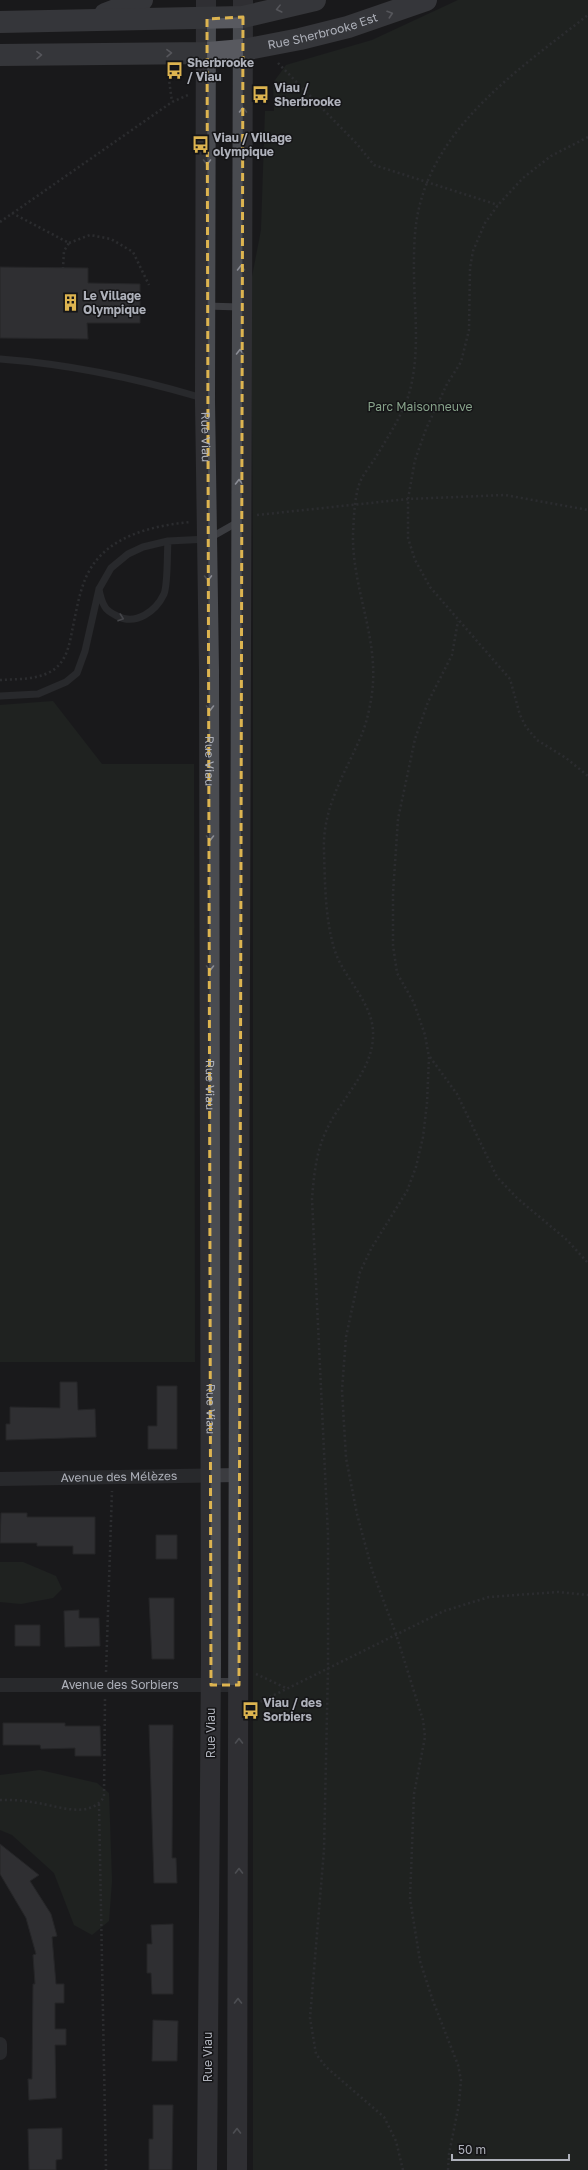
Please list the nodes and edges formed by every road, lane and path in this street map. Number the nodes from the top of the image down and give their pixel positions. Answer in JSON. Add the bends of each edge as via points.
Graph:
{"nodes":[{"id":1,"x":142,"y":0,"type":"edge"},
{"id":2,"x":315,"y":0,"type":"edge"},
{"id":3,"x":426,"y":0,"type":"edge"},
{"id":4,"x":206,"y":9,"type":"edge"},
{"id":5,"x":243,"y":9,"type":"edge"},
{"id":6,"x":588,"y":16,"type":"edge"},
{"id":7,"x":91,"y":19,"type":"junction"},
{"id":8,"x":0,"y":22,"type":"edge"},
{"id":9,"x":243,"y":50,"type":"junction"},
{"id":10,"x":208,"y":53,"type":"junction"},
{"id":11,"x":0,"y":55,"type":"edge"},
{"id":12,"x":278,"y":63,"type":"dead end"},
{"id":13,"x":168,"y":72,"type":"dead end"},
{"id":14,"x":193,"y":94,"type":"dead end"},
{"id":15,"x":172,"y":102,"type":"junction"},
{"id":16,"x":588,"y":137,"type":"edge"},
{"id":17,"x":427,"y":182,"type":"junction"},
{"id":18,"x":498,"y":205,"type":"junction"},
{"id":19,"x":12,"y":213,"type":"junction"},
{"id":20,"x":0,"y":222,"type":"edge"},
{"id":21,"x":69,"y":243,"type":"junction"},
{"id":22,"x":63,"y":268,"type":"dead end"},
{"id":23,"x":150,"y":285,"type":"dead end"},
{"id":24,"x":206,"y":306,"type":"junction"},
{"id":25,"x":241,"y":307,"type":"junction"},
{"id":26,"x":0,"y":360,"type":"edge"},
{"id":27,"x":205,"y":402,"type":"junction"},
{"id":28,"x":408,"y":499,"type":"junction"},
{"id":29,"x":355,"y":505,"type":"junction"},
{"id":30,"x":588,"y":510,"type":"edge"},
{"id":31,"x":245,"y":518,"type":"junction"},
{"id":32,"x":208,"y":540,"type":"junction"},
{"id":33,"x":168,"y":541,"type":"junction"},
{"id":34,"x":99,"y":589,"type":"junction"},
{"id":35,"x":458,"y":621,"type":"junction"},
{"id":36,"x":0,"y":696,"type":"edge"},
{"id":37,"x":588,"y":776,"type":"edge"},
{"id":38,"x":429,"y":1057,"type":"junction"},
{"id":39,"x":588,"y":1263,"type":"edge"},
{"id":40,"x":238,"y":1475,"type":"junction"},
{"id":41,"x":210,"y":1476,"type":"junction"},
{"id":42,"x":113,"y":1478,"type":"junction"},
{"id":43,"x":0,"y":1479,"type":"edge"},
{"id":44,"x":588,"y":1595,"type":"edge"},
{"id":45,"x":396,"y":1634,"type":"junction"},
{"id":46,"x":328,"y":1669,"type":"junction"},
{"id":47,"x":246,"y":1679,"type":"junction"},
{"id":48,"x":0,"y":1685,"type":"edge"},
{"id":49,"x":105,"y":1685,"type":"junction"},
{"id":50,"x":211,"y":1685,"type":"junction"},
{"id":51,"x":286,"y":1688,"type":"junction"},
{"id":52,"x":252,"y":1705,"type":"dead end"},
{"id":53,"x":0,"y":1800,"type":"edge"},
{"id":54,"x":99,"y":1804,"type":"junction"},
{"id":55,"x":0,"y":2044,"type":"edge"},
{"id":56,"x":0,"y":2053,"type":"edge"},
{"id":57,"x":106,"y":2170,"type":"edge"},
{"id":58,"x":207,"y":2170,"type":"edge"},
{"id":59,"x":237,"y":2170,"type":"edge"},
{"id":60,"x":403,"y":2170,"type":"edge"},
{"id":61,"x":448,"y":2170,"type":"edge"}],
"edges":[{"from":1,"to":7,"type":"main road"},
{"from":2,"to":5,"type":"main road","one_way":true},
{"from":9,"to":3,"type":"main road","name":"Rue Sherbrooke Est","one_way":true,"via":[[348,27]]},
{"from":4,"to":5,"type":"main road"},
{"from":4,"to":7,"type":"main road"},
{"from":4,"to":10,"type":"main road","name":"Rue Viau"},
{"from":5,"to":9,"type":"main road"},
{"from":6,"to":17,"type":"path","via":[[528,63],[474,112],[448,143]]},
{"from":7,"to":8,"type":"main road"},
{"from":9,"to":10,"type":"main road","name":"Rue Sherbrooke Est"},
{"from":25,"to":9,"type":"main road","one_way":true},
{"from":11,"to":10,"type":"main road","name":"Rue Sherbrooke Est","one_way":true},
{"from":10,"to":24,"type":"main road","name":"Rue Viau","one_way":true},
{"from":12,"to":17,"type":"path","via":[[357,144],[374,165]]},
{"from":13,"to":15,"type":"path"},
{"from":14,"to":15,"type":"path"},
{"from":15,"to":19,"type":"path"},
{"from":16,"to":18,"type":"path","via":[[551,156],[523,178]]},
{"from":17,"to":18,"type":"path"},
{"from":17,"to":29,"type":"path","via":[[415,231],[416,355],[408,397],[392,430],[360,482]]},
{"from":18,"to":28,"type":"path","via":[[485,223],[473,251],[470,268],[469,330],[461,362],[447,384],[426,429],[415,460]]},
{"from":19,"to":20,"type":"path"},
{"from":19,"to":21,"type":"path"},
{"from":21,"to":22,"type":"path","via":[[64,250]]},
{"from":21,"to":23,"type":"path","via":[[90,235],[111,239],[133,252]]},
{"from":24,"to":25,"type":"lane"},
{"from":24,"to":27,"type":"main road","name":"Rue Viau"},
{"from":31,"to":25,"type":"main road","one_way":true},
{"from":26,"to":27,"type":"lane","via":[[31,362],[156,384],[199,396]]},
{"from":27,"to":32,"type":"main road","name":"Rue Viau"},
{"from":28,"to":29,"type":"path"},
{"from":28,"to":30,"type":"path","via":[[505,494]]},
{"from":28,"to":35,"type":"path","via":[[408,538],[414,560],[430,587]]},
{"from":29,"to":31,"type":"path"},
{"from":29,"to":46,"type":"path","via":[[353,538],[356,576],[370,634],[373,683],[364,730],[332,796],[324,846],[334,950],[371,1016],[374,1033],[372,1050],[365,1067],[326,1131],[316,1164],[312,1199],[328,1535]]},
{"from":31,"to":32,"type":"lane"},
{"from":31,"to":40,"type":"main road"},
{"from":32,"to":33,"type":"lane"},
{"from":32,"to":41,"type":"main road","name":"Rue Viau","one_way":true},
{"from":33,"to":34,"type":"lane","via":[[143,547],[128,554],[111,568]]},
{"from":34,"to":33,"type":"lane","one_way":true,"via":[[105,608],[114,615],[124,620],[148,614],[158,606],[165,592]]},
{"from":34,"to":36,"type":"lane","via":[[85,651],[77,673],[66,682],[38,694]]},
{"from":35,"to":37,"type":"path","via":[[510,679],[526,727],[537,740],[566,758]]},
{"from":35,"to":38,"type":"path","via":[[452,655],[428,702],[415,739],[398,820],[393,893],[393,946],[397,973],[414,1003],[425,1035]]},
{"from":38,"to":39,"type":"path","via":[[457,1094],[497,1177],[517,1198],[567,1240]]},
{"from":38,"to":45,"type":"path","via":[[423,1137],[416,1167],[407,1191],[360,1272],[346,1337],[342,1390],[346,1458],[357,1514],[372,1570]]},
{"from":40,"to":41,"type":"street","name":"Avenue des Mélèzes"},
{"from":40,"to":47,"type":"main road"},
{"from":41,"to":42,"type":"street","name":"Avenue des Mélèzes"},
{"from":41,"to":50,"type":"main road","name":"Rue Viau"},
{"from":42,"to":43,"type":"street","name":"Avenue des Mélèzes"},
{"from":42,"to":49,"type":"path"},
{"from":44,"to":45,"type":"path","via":[[558,1592],[489,1597],[444,1611]]},
{"from":45,"to":46,"type":"path"},
{"from":45,"to":61,"type":"path","via":[[418,1701],[424,1737],[414,1794],[410,1899],[420,1961],[458,2065],[461,2080]]},
{"from":46,"to":51,"type":"path"},
{"from":46,"to":60,"type":"path","via":[[324,1850],[310,2018],[316,2054],[326,2067],[384,2117],[396,2141]]},
{"from":47,"to":50,"type":"street","name":"Avenue des Sorbiers"},
{"from":47,"to":51,"type":"path"},
{"from":59,"to":47,"type":"main road","one_way":true},
{"from":48,"to":49,"type":"street","name":"Avenue des Sorbiers"},
{"from":49,"to":50,"type":"street","name":"Avenue des Sorbiers"},
{"from":49,"to":54,"type":"path","via":[[104,1797]]},
{"from":50,"to":58,"type":"main road","name":"Rue Viau"},
{"from":51,"to":52,"type":"path"},
{"from":53,"to":54,"type":"path","via":[[32,1802],[75,1810]]},
{"from":54,"to":57,"type":"path"},
{"from":55,"to":56,"type":"street"}]}
